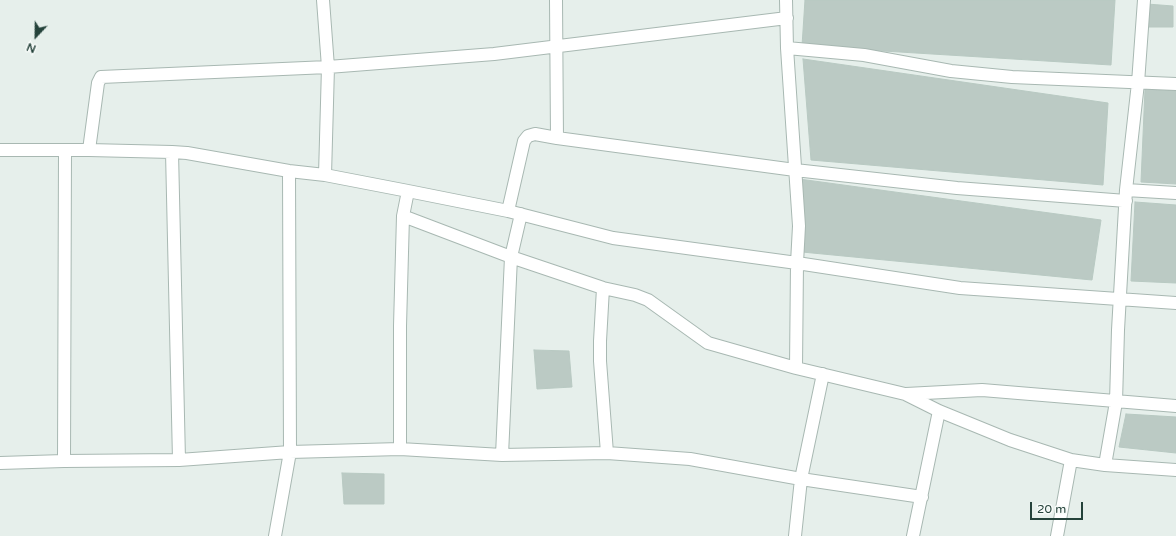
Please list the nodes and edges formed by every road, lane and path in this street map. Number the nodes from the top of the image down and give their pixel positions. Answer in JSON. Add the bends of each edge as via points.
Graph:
{"nodes":[{"id":1,"x":324,"y":0,"type":"edge"},
{"id":2,"x":556,"y":0,"type":"edge"},
{"id":3,"x":786,"y":0,"type":"edge"},
{"id":4,"x":1144,"y":0,"type":"edge"},
{"id":5,"x":787,"y":18,"type":"junction"},
{"id":6,"x":556,"y":47,"type":"junction"},
{"id":7,"x":786,"y":48,"type":"junction"},
{"id":8,"x":328,"y":67,"type":"junction"},
{"id":9,"x":1138,"y":83,"type":"junction"},
{"id":10,"x":1176,"y":84,"type":"edge"},
{"id":11,"x":557,"y":138,"type":"junction"},
{"id":12,"x":0,"y":150,"type":"edge"},
{"id":13,"x":65,"y":150,"type":"junction"},
{"id":14,"x":90,"y":150,"type":"junction"},
{"id":15,"x":172,"y":152,"type":"junction"},
{"id":16,"x":795,"y":170,"type":"junction"},
{"id":17,"x":289,"y":171,"type":"junction"},
{"id":18,"x":325,"y":175,"type":"junction"},
{"id":19,"x":408,"y":191,"type":"junction"},
{"id":20,"x":1176,"y":193,"type":"edge"},
{"id":21,"x":1126,"y":195,"type":"junction"},
{"id":22,"x":508,"y":211,"type":"junction"},
{"id":23,"x":521,"y":214,"type":"junction"},
{"id":24,"x":403,"y":216,"type":"junction"},
{"id":25,"x":511,"y":257,"type":"junction"},
{"id":26,"x":797,"y":263,"type":"junction"},
{"id":27,"x":603,"y":288,"type":"junction"},
{"id":28,"x":1120,"y":299,"type":"junction"},
{"id":29,"x":1176,"y":303,"type":"edge"},
{"id":30,"x":796,"y":368,"type":"junction"},
{"id":31,"x":823,"y":374,"type":"junction"},
{"id":32,"x":905,"y":394,"type":"junction"},
{"id":33,"x":1116,"y":402,"type":"junction"},
{"id":34,"x":1176,"y":406,"type":"edge"},
{"id":35,"x":939,"y":411,"type":"junction"},
{"id":36,"x":400,"y":449,"type":"junction"},
{"id":37,"x":290,"y":452,"type":"junction"},
{"id":38,"x":607,"y":453,"type":"junction"},
{"id":39,"x":502,"y":455,"type":"junction"},
{"id":40,"x":179,"y":460,"type":"junction"},
{"id":41,"x":1071,"y":460,"type":"junction"},
{"id":42,"x":64,"y":461,"type":"junction"},
{"id":43,"x":0,"y":463,"type":"edge"},
{"id":44,"x":1105,"y":464,"type":"junction"},
{"id":45,"x":1176,"y":470,"type":"edge"},
{"id":46,"x":801,"y":479,"type":"junction"},
{"id":47,"x":922,"y":497,"type":"junction"},
{"id":48,"x":276,"y":536,"type":"edge"},
{"id":49,"x":795,"y":536,"type":"edge"},
{"id":50,"x":913,"y":536,"type":"edge"},
{"id":51,"x":1057,"y":536,"type":"edge"}],
"edges":[{"from":1,"to":8,"type":"street"},
{"from":2,"to":6,"type":"street"},
{"from":3,"to":5,"type":"street"},
{"from":4,"to":9,"type":"street"},
{"from":5,"to":6,"type":"street"},
{"from":5,"to":7,"type":"street"},
{"from":6,"to":8,"type":"street"},
{"from":6,"to":11,"type":"street"},
{"from":7,"to":9,"type":"street","via":[[864,55],[951,71],[1012,77]]},
{"from":7,"to":16,"type":"street"},
{"from":8,"to":14,"type":"street","via":[[101,77],[98,83]]},
{"from":8,"to":18,"type":"street"},
{"from":9,"to":10,"type":"street"},
{"from":9,"to":21,"type":"street"},
{"from":11,"to":16,"type":"street"},
{"from":11,"to":22,"type":"street","via":[[535,134],[528,136],[524,141]]},
{"from":12,"to":13,"type":"street"},
{"from":13,"to":14,"type":"street"},
{"from":13,"to":42,"type":"street"},
{"from":14,"to":15,"type":"street"},
{"from":15,"to":17,"type":"street"},
{"from":15,"to":40,"type":"street"},
{"from":16,"to":21,"type":"street","via":[[957,188]]},
{"from":16,"to":26,"type":"street","via":[[799,226]]},
{"from":17,"to":18,"type":"street"},
{"from":17,"to":37,"type":"street"},
{"from":18,"to":19,"type":"street"},
{"from":19,"to":22,"type":"street"},
{"from":19,"to":24,"type":"street"},
{"from":20,"to":21,"type":"street"},
{"from":21,"to":28,"type":"street"},
{"from":22,"to":23,"type":"street"},
{"from":23,"to":25,"type":"street"},
{"from":23,"to":26,"type":"street","via":[[613,238]]},
{"from":24,"to":25,"type":"street"},
{"from":24,"to":36,"type":"street"},
{"from":25,"to":27,"type":"street"},
{"from":25,"to":39,"type":"street"},
{"from":26,"to":28,"type":"street","via":[[960,288]]},
{"from":26,"to":30,"type":"street"},
{"from":27,"to":30,"type":"street","via":[[648,300],[708,343]]},
{"from":27,"to":38,"type":"street","via":[[600,354]]},
{"from":28,"to":29,"type":"street"},
{"from":28,"to":33,"type":"street"},
{"from":30,"to":31,"type":"street"},
{"from":31,"to":32,"type":"street"},
{"from":31,"to":46,"type":"street"},
{"from":32,"to":33,"type":"street","via":[[982,390]]},
{"from":32,"to":35,"type":"street"},
{"from":33,"to":34,"type":"street"},
{"from":33,"to":44,"type":"street"},
{"from":35,"to":41,"type":"street","via":[[1010,440]]},
{"from":35,"to":47,"type":"street"},
{"from":36,"to":37,"type":"street"},
{"from":36,"to":39,"type":"street"},
{"from":37,"to":40,"type":"street"},
{"from":37,"to":48,"type":"street"},
{"from":38,"to":39,"type":"street"},
{"from":38,"to":46,"type":"street","via":[[690,459]]},
{"from":40,"to":42,"type":"street"},
{"from":41,"to":44,"type":"street"},
{"from":41,"to":51,"type":"street"},
{"from":42,"to":43,"type":"street"},
{"from":44,"to":45,"type":"street"},
{"from":46,"to":47,"type":"street"},
{"from":46,"to":49,"type":"street"},
{"from":47,"to":50,"type":"street"}]}
